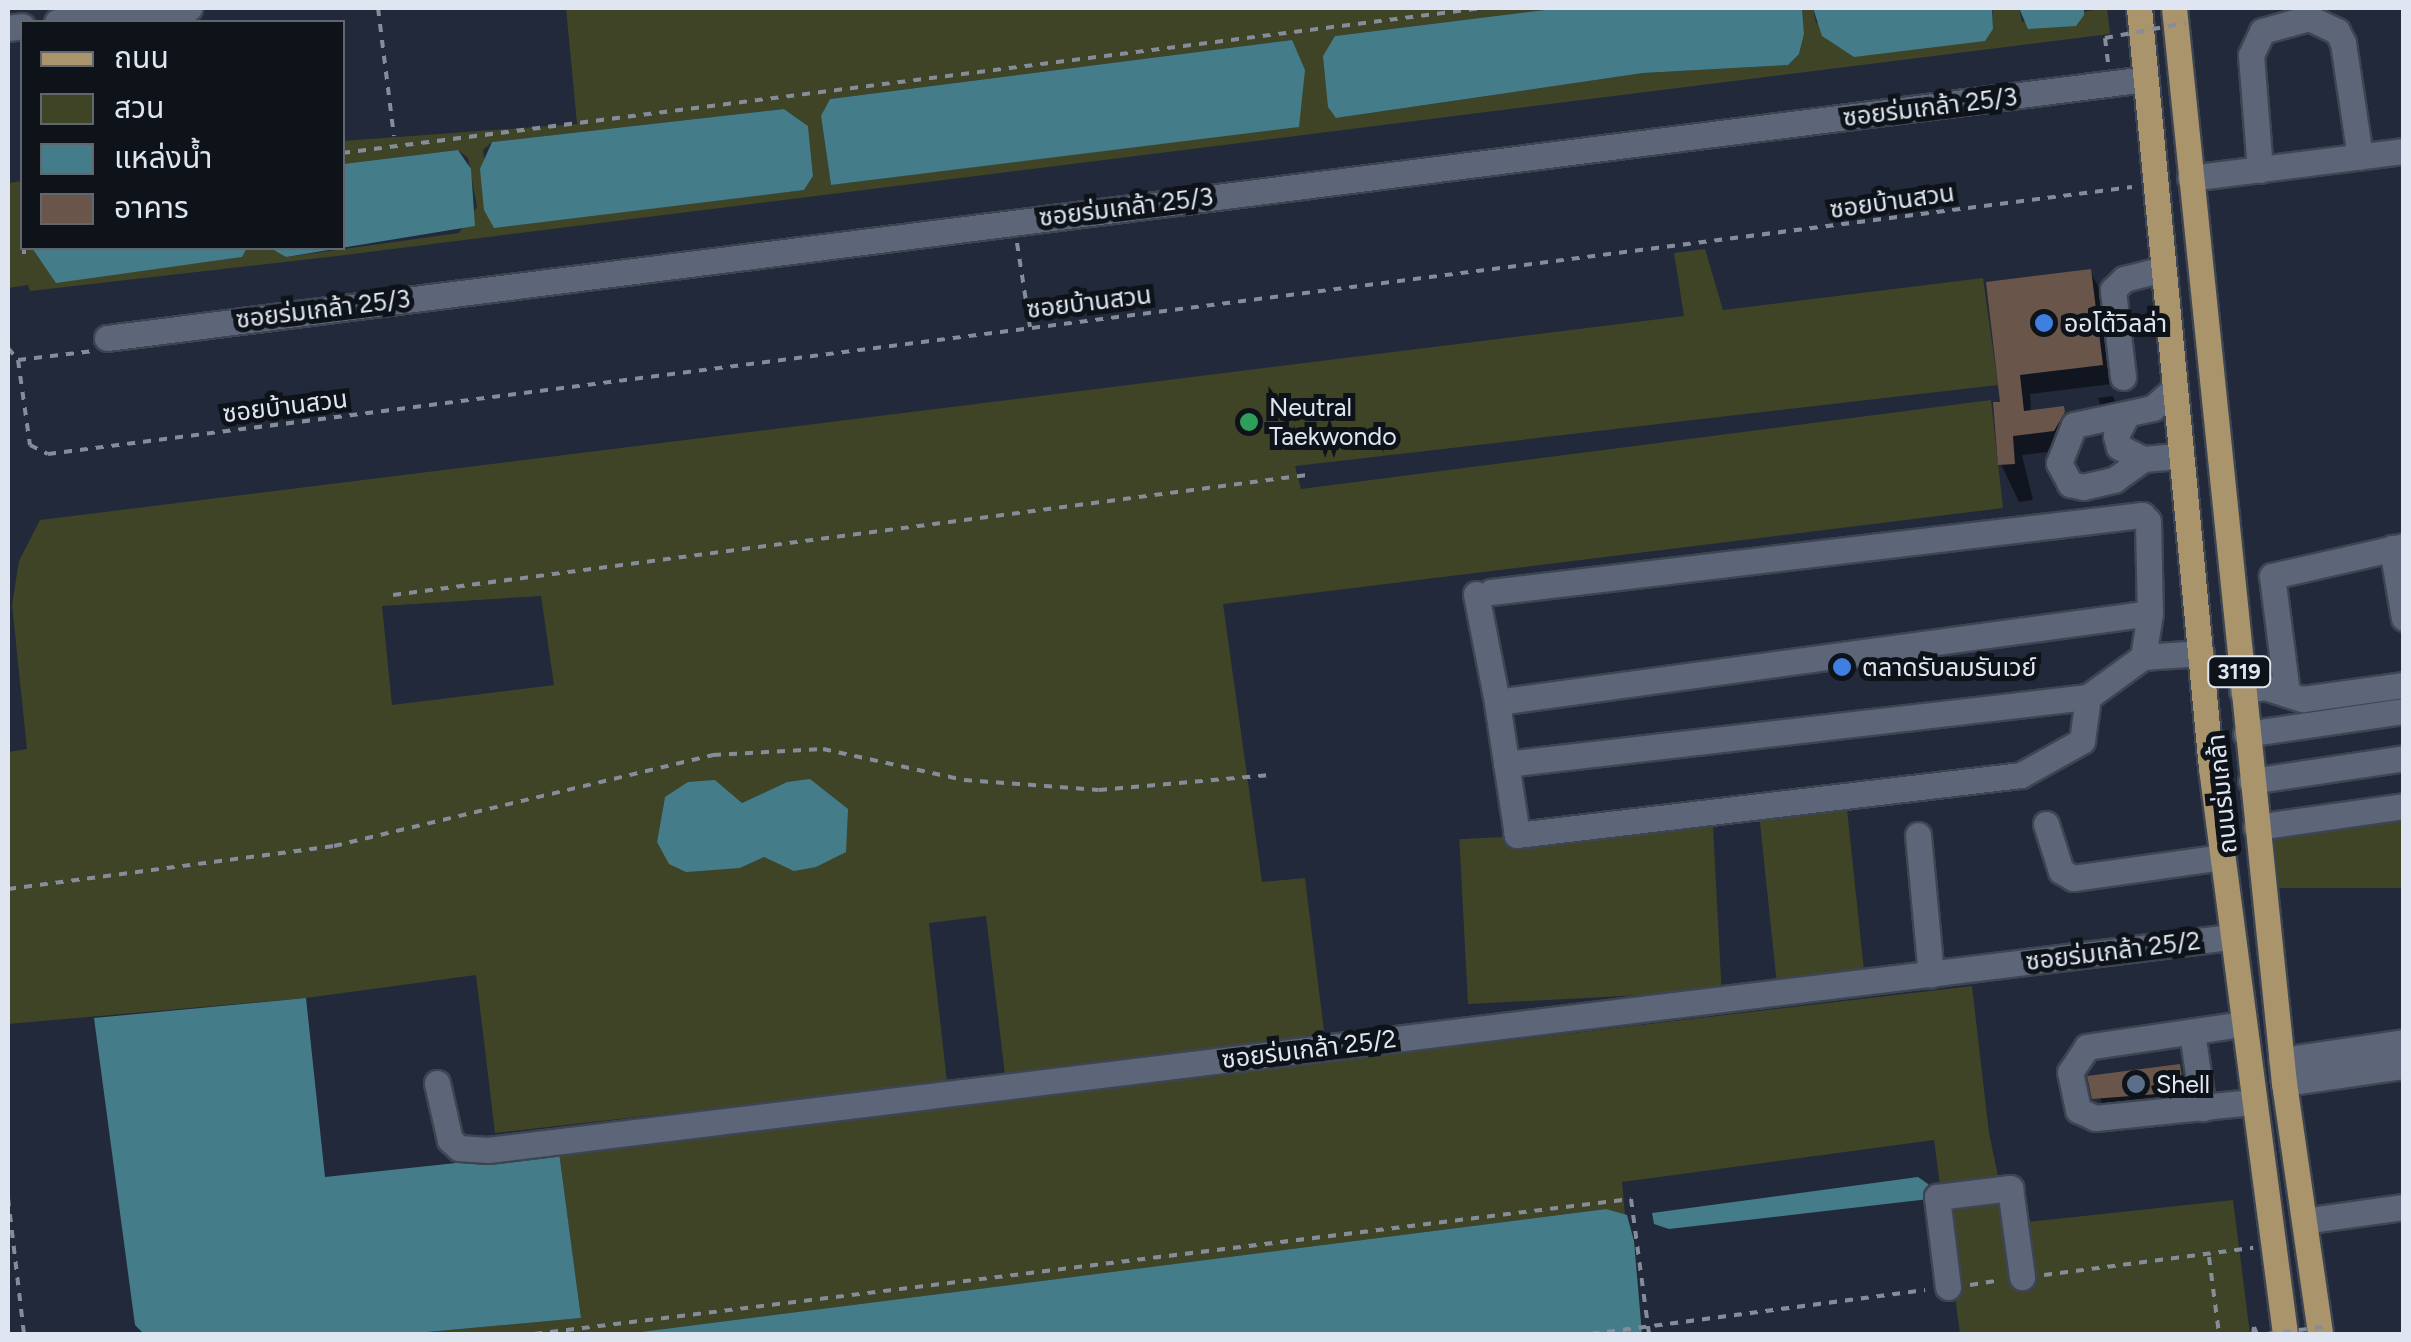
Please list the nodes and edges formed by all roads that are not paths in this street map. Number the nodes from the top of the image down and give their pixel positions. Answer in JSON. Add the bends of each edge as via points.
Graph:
{"nodes":[{"id":1,"x":189,"y":8,"type":"edge"},
{"id":2,"x":2140,"y":8,"type":"edge"},
{"id":3,"x":2308,"y":13,"type":"edge"},
{"id":4,"x":2180,"y":15,"type":"edge"},
{"id":5,"x":76,"y":20,"type":"edge"},
{"id":6,"x":2146,"y":79,"type":"junction"},
{"id":7,"x":2404,"y":151,"type":"edge"},
{"id":8,"x":2360,"y":156,"type":"junction"},
{"id":9,"x":2260,"y":170,"type":"junction"},
{"id":10,"x":2190,"y":178,"type":"junction"},
{"id":11,"x":2163,"y":269,"type":"junction"},
{"id":12,"x":107,"y":338,"type":"dead end"},
{"id":13,"x":2122,"y":377,"type":"dead end"},
{"id":14,"x":2174,"y":389,"type":"junction"},
{"id":15,"x":2126,"y":416,"type":"junction"},
{"id":16,"x":2181,"y":456,"type":"junction"},
{"id":17,"x":2144,"y":459,"type":"junction"},
{"id":18,"x":2398,"y":547,"type":"edge"},
{"id":19,"x":2272,"y":576,"type":"junction"},
{"id":20,"x":2229,"y":582,"type":"junction"},
{"id":21,"x":2150,"y":613,"type":"junction"},
{"id":22,"x":2404,"y":618,"type":"edge"},
{"id":23,"x":2201,"y":653,"type":"junction"},
{"id":24,"x":2142,"y":658,"type":"junction"},
{"id":25,"x":2404,"y":684,"type":"edge"},
{"id":26,"x":2242,"y":691,"type":"junction"},
{"id":27,"x":2286,"y":693,"type":"junction"},
{"id":28,"x":2088,"y":696,"type":"junction"},
{"id":29,"x":1497,"y":702,"type":"junction"},
{"id":30,"x":2404,"y":711,"type":"edge"},
{"id":31,"x":2246,"y":734,"type":"junction"},
{"id":32,"x":2404,"y":758,"type":"edge"},
{"id":33,"x":1506,"y":764,"type":"junction"},
{"id":34,"x":2251,"y":781,"type":"junction"},
{"id":35,"x":2404,"y":806,"type":"edge"},
{"id":36,"x":2046,"y":824,"type":"dead end"},
{"id":37,"x":2256,"y":827,"type":"junction"},
{"id":38,"x":1918,"y":836,"type":"dead end"},
{"id":39,"x":2222,"y":857,"type":"junction"},
{"id":40,"x":2231,"y":937,"type":"junction"},
{"id":41,"x":1931,"y":974,"type":"junction"},
{"id":42,"x":2242,"y":1024,"type":"junction"},
{"id":43,"x":2192,"y":1032,"type":"junction"},
{"id":44,"x":2404,"y":1042,"type":"edge"},
{"id":45,"x":2404,"y":1066,"type":"edge"},
{"id":46,"x":2282,"y":1071,"type":"junction"},
{"id":47,"x":437,"y":1082,"type":"dead end"},
{"id":48,"x":2252,"y":1102,"type":"junction"},
{"id":49,"x":2202,"y":1108,"type":"junction"},
{"id":50,"x":2404,"y":1207,"type":"edge"},
{"id":51,"x":2304,"y":1221,"type":"junction"},
{"id":52,"x":2022,"y":1277,"type":"dead end"},
{"id":53,"x":1948,"y":1288,"type":"dead end"},
{"id":54,"x":2322,"y":1331,"type":"edge"},
{"id":55,"x":2284,"y":1334,"type":"edge"}],
"edges":[{"from":1,"to":5,"type":"street"},
{"from":2,"to":6,"type":"main road","name":"ถนนร่มเกล้า","number":"3119"},
{"from":3,"to":8,"type":"street","via":[[2343,43]]},
{"from":3,"to":9,"type":"street","via":[[2262,30],[2251,55]]},
{"from":4,"to":10,"type":"main road","name":"ถนนร่มเกล้า","number":"3119"},
{"from":6,"to":11,"type":"main road","name":"ถนนร่มเกล้า","number":"3119"},
{"from":6,"to":12,"type":"street","name":"ซอยร่มเกล้า 25/3"},
{"from":7,"to":8,"type":"street"},
{"from":8,"to":9,"type":"street"},
{"from":9,"to":10,"type":"street"},
{"from":10,"to":20,"type":"main road","name":"ถนนร่มเกล้า","number":"3119"},
{"from":11,"to":13,"type":"street","via":[[2124,279],[2112,290]]},
{"from":11,"to":14,"type":"main road","name":"ถนนร่มเกล้า","number":"3119"},
{"from":14,"to":15,"type":"street","via":[[2153,408]]},
{"from":14,"to":16,"type":"main road","name":"ถนนร่มเกล้า","number":"3119"},
{"from":15,"to":17,"type":"street","via":[[2118,428],[2119,447]]},
{"from":15,"to":17,"type":"street","via":[[2074,425],[2060,450],[2062,474],[2070,484],[2100,486]]},
{"from":16,"to":17,"type":"street"},
{"from":16,"to":23,"type":"main road","name":"ถนนร่มเกล้า","number":"3119"},
{"from":18,"to":19,"type":"street"},
{"from":18,"to":22,"type":"street"},
{"from":19,"to":20,"type":"street"},
{"from":19,"to":27,"type":"street"},
{"from":20,"to":26,"type":"main road","name":"ถนนร่มเกล้า","number":"3119"},
{"from":21,"to":24,"type":"street"},
{"from":21,"to":29,"type":"street"},
{"from":21,"to":29,"type":"street","via":[[2148,520],[2142,515],[1483,593]]},
{"from":23,"to":24,"type":"street"},
{"from":23,"to":39,"type":"main road","name":"ถนนร่มเกล้า","number":"3119"},
{"from":24,"to":28,"type":"street"},
{"from":25,"to":27,"type":"street","via":[[2320,698]]},
{"from":26,"to":27,"type":"street","via":[[2265,687]]},
{"from":26,"to":31,"type":"main road","name":"ถนนร่มเกล้า","number":"3119"},
{"from":28,"to":33,"type":"street"},
{"from":28,"to":33,"type":"street","via":[[2082,741],[2022,775],[1517,835]]},
{"from":29,"to":33,"type":"street"},
{"from":30,"to":31,"type":"street"},
{"from":31,"to":34,"type":"main road","name":"ถนนร่มเกล้า","number":"3119"},
{"from":32,"to":34,"type":"street"},
{"from":34,"to":37,"type":"main road","name":"ถนนร่มเกล้า","number":"3119"},
{"from":35,"to":37,"type":"street"},
{"from":36,"to":39,"type":"street","via":[[2062,871],[2073,878]]},
{"from":37,"to":46,"type":"main road","name":"ถนนร่มเกล้า","number":"3119"},
{"from":38,"to":41,"type":"street"},
{"from":39,"to":40,"type":"main road","name":"ถนนร่มเกล้า","number":"3119"},
{"from":40,"to":41,"type":"street","name":"ซอยร่มเกล้า 25/2"},
{"from":40,"to":42,"type":"main road","name":"ถนนร่มเกล้า","number":"3119"},
{"from":41,"to":47,"type":"street","name":"ซอยร่มเกล้า 25/2","via":[[488,1150],[459,1148],[450,1140]]},
{"from":42,"to":43,"type":"street"},
{"from":42,"to":48,"type":"main road","name":"ถนนร่มเกล้า","number":"3119"},
{"from":43,"to":49,"type":"street"},
{"from":43,"to":49,"type":"street","via":[[2088,1048],[2070,1072],[2085,1116]]},
{"from":44,"to":46,"type":"street"},
{"from":45,"to":46,"type":"street"},
{"from":46,"to":51,"type":"main road","name":"ถนนร่มเกล้า","number":"3119"},
{"from":48,"to":49,"type":"street"},
{"from":48,"to":55,"type":"main road","name":"ถนนร่มเกล้า","number":"3119"},
{"from":50,"to":51,"type":"street"},
{"from":51,"to":54,"type":"main road","name":"ถนนร่มเกล้า","number":"3119"},
{"from":52,"to":53,"type":"street","via":[[2010,1188],[1937,1197]]}]}
